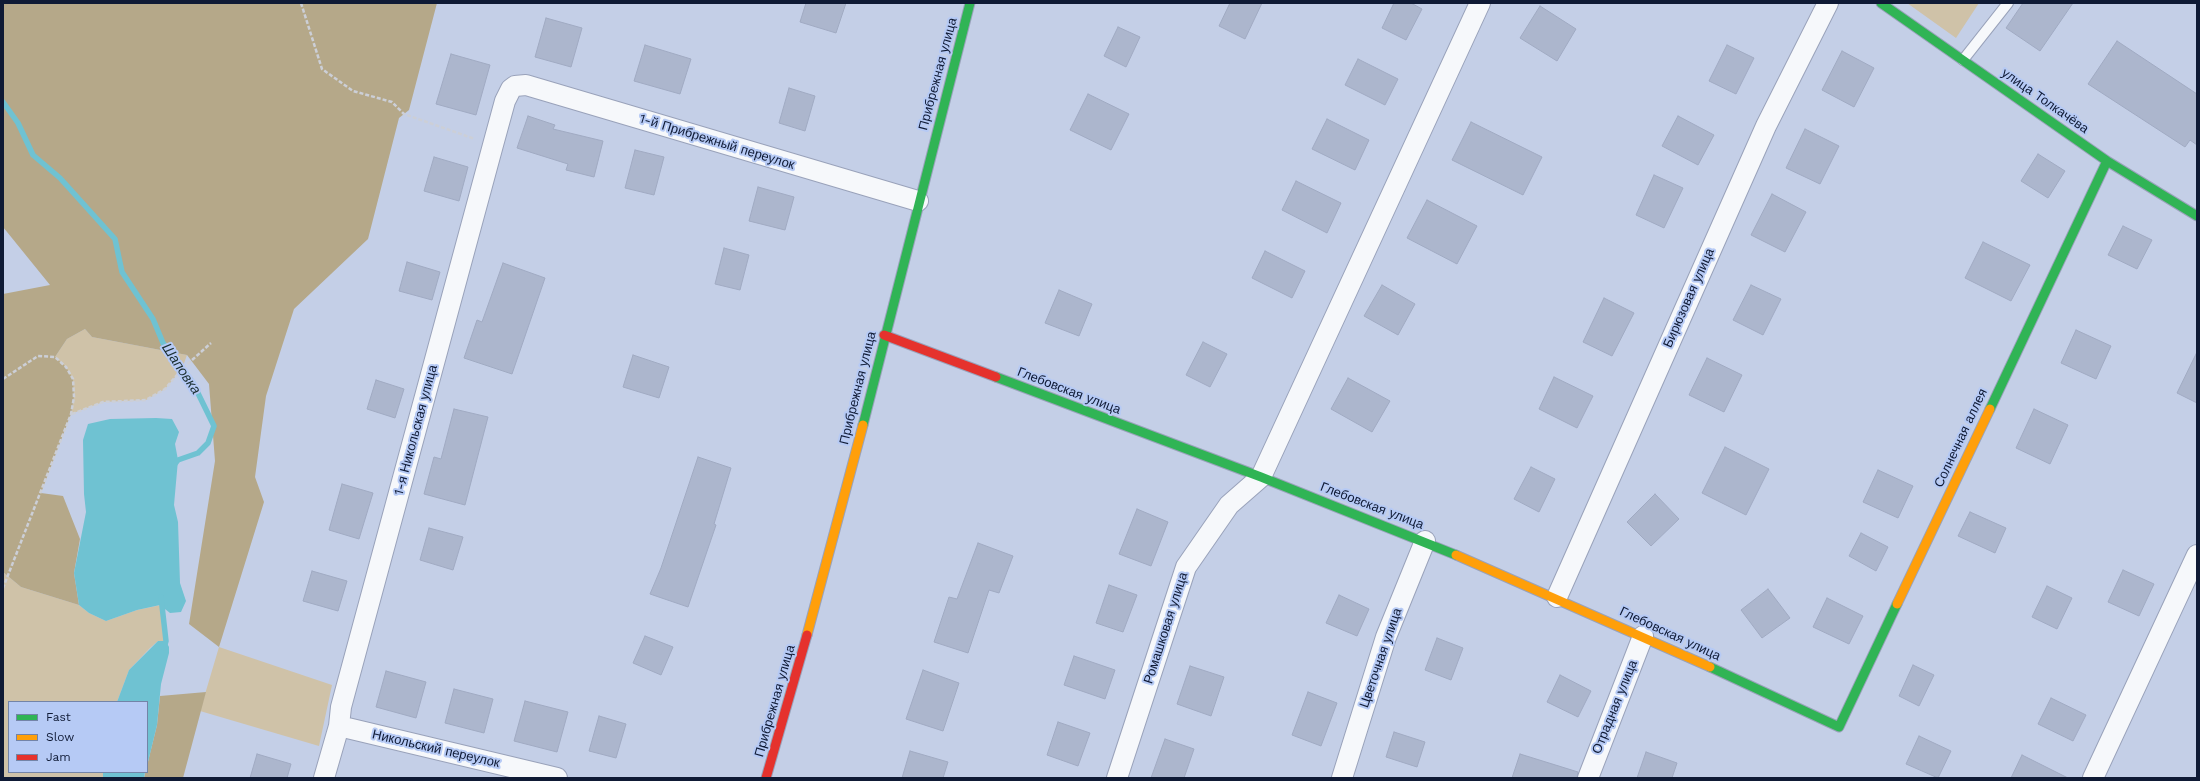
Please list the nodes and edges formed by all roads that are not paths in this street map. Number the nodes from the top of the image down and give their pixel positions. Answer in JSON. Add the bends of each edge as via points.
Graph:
{"nodes":[{"id":1,"x":970,"y":3,"type":"edge"},
{"id":2,"x":1480,"y":3,"type":"edge"},
{"id":3,"x":1828,"y":3,"type":"edge"},
{"id":4,"x":1881,"y":3,"type":"edge"},
{"id":5,"x":2008,"y":3,"type":"edge"},
{"id":6,"x":1963,"y":60,"type":"junction"},
{"id":7,"x":515,"y":86,"type":"joint"},
{"id":8,"x":2107,"y":161,"type":"junction"},
{"id":9,"x":918,"y":201,"type":"junction"},
{"id":10,"x":2197,"y":216,"type":"edge"},
{"id":11,"x":884,"y":335,"type":"junction"},
{"id":12,"x":1261,"y":477,"type":"junction"},
{"id":13,"x":1425,"y":541,"type":"junction"},
{"id":14,"x":2197,"y":555,"type":"edge"},
{"id":15,"x":1557,"y":597,"type":"junction"},
{"id":16,"x":1643,"y":636,"type":"junction"},
{"id":17,"x":339,"y":726,"type":"junction"},
{"id":18,"x":1839,"y":727,"type":"joint"},
{"id":19,"x":495,"y":770,"type":"edge"},
{"id":20,"x":324,"y":778,"type":"edge"},
{"id":21,"x":557,"y":778,"type":"edge"},
{"id":22,"x":766,"y":778,"type":"edge"},
{"id":23,"x":1117,"y":778,"type":"edge"},
{"id":24,"x":1342,"y":778,"type":"edge"},
{"id":25,"x":1588,"y":778,"type":"edge"},
{"id":26,"x":2093,"y":778,"type":"edge"}],
"edges":[{"from":1,"to":9,"type":"street","name":"Прибрежная улица"},
{"from":2,"to":12,"type":"street"},
{"from":3,"to":15,"type":"street","name":"Бирюзовая улица","via":[[1763,134]]},
{"from":4,"to":6,"type":"street","name":"улица Толкачёва"},
{"from":5,"to":6,"type":"lane"},
{"from":6,"to":8,"type":"street","name":"улица Толкачёва"},
{"from":7,"to":9,"type":"street","name":"1-й Прибрежный переулок","via":[[526,85]]},
{"from":7,"to":17,"type":"street","name":"1-я Никольская улица","via":[[505,101],[343,699]]},
{"from":8,"to":10,"type":"street","name":"улица Толкачёва"},
{"from":8,"to":18,"type":"street","name":"Солнечная аллея"},
{"from":9,"to":11,"type":"street","name":"Прибрежная улица"},
{"from":11,"to":12,"type":"street","name":"Глебовская улица"},
{"from":11,"to":22,"type":"street","name":"Прибрежная улица","via":[[829,558]]},
{"from":12,"to":13,"type":"street","name":"Глебовская улица"},
{"from":12,"to":23,"type":"street","name":"Ромашковая улица","via":[[1229,505],[1186,567]]},
{"from":13,"to":15,"type":"street","name":"Глебовская улица"},
{"from":13,"to":24,"type":"street","name":"Цветочная улица","via":[[1386,637]]},
{"from":14,"to":26,"type":"street"},
{"from":15,"to":16,"type":"street","name":"Глебовская улица"},
{"from":16,"to":18,"type":"street","name":"Глебовская улица"},
{"from":16,"to":25,"type":"street","name":"Отрадная улица"},
{"from":17,"to":19,"type":"street","name":"Никольский переулок"},
{"from":17,"to":20,"type":"street","name":"1-я Никольская улица"},
{"from":19,"to":21,"type":"street","name":"Никольский переулок"}]}
